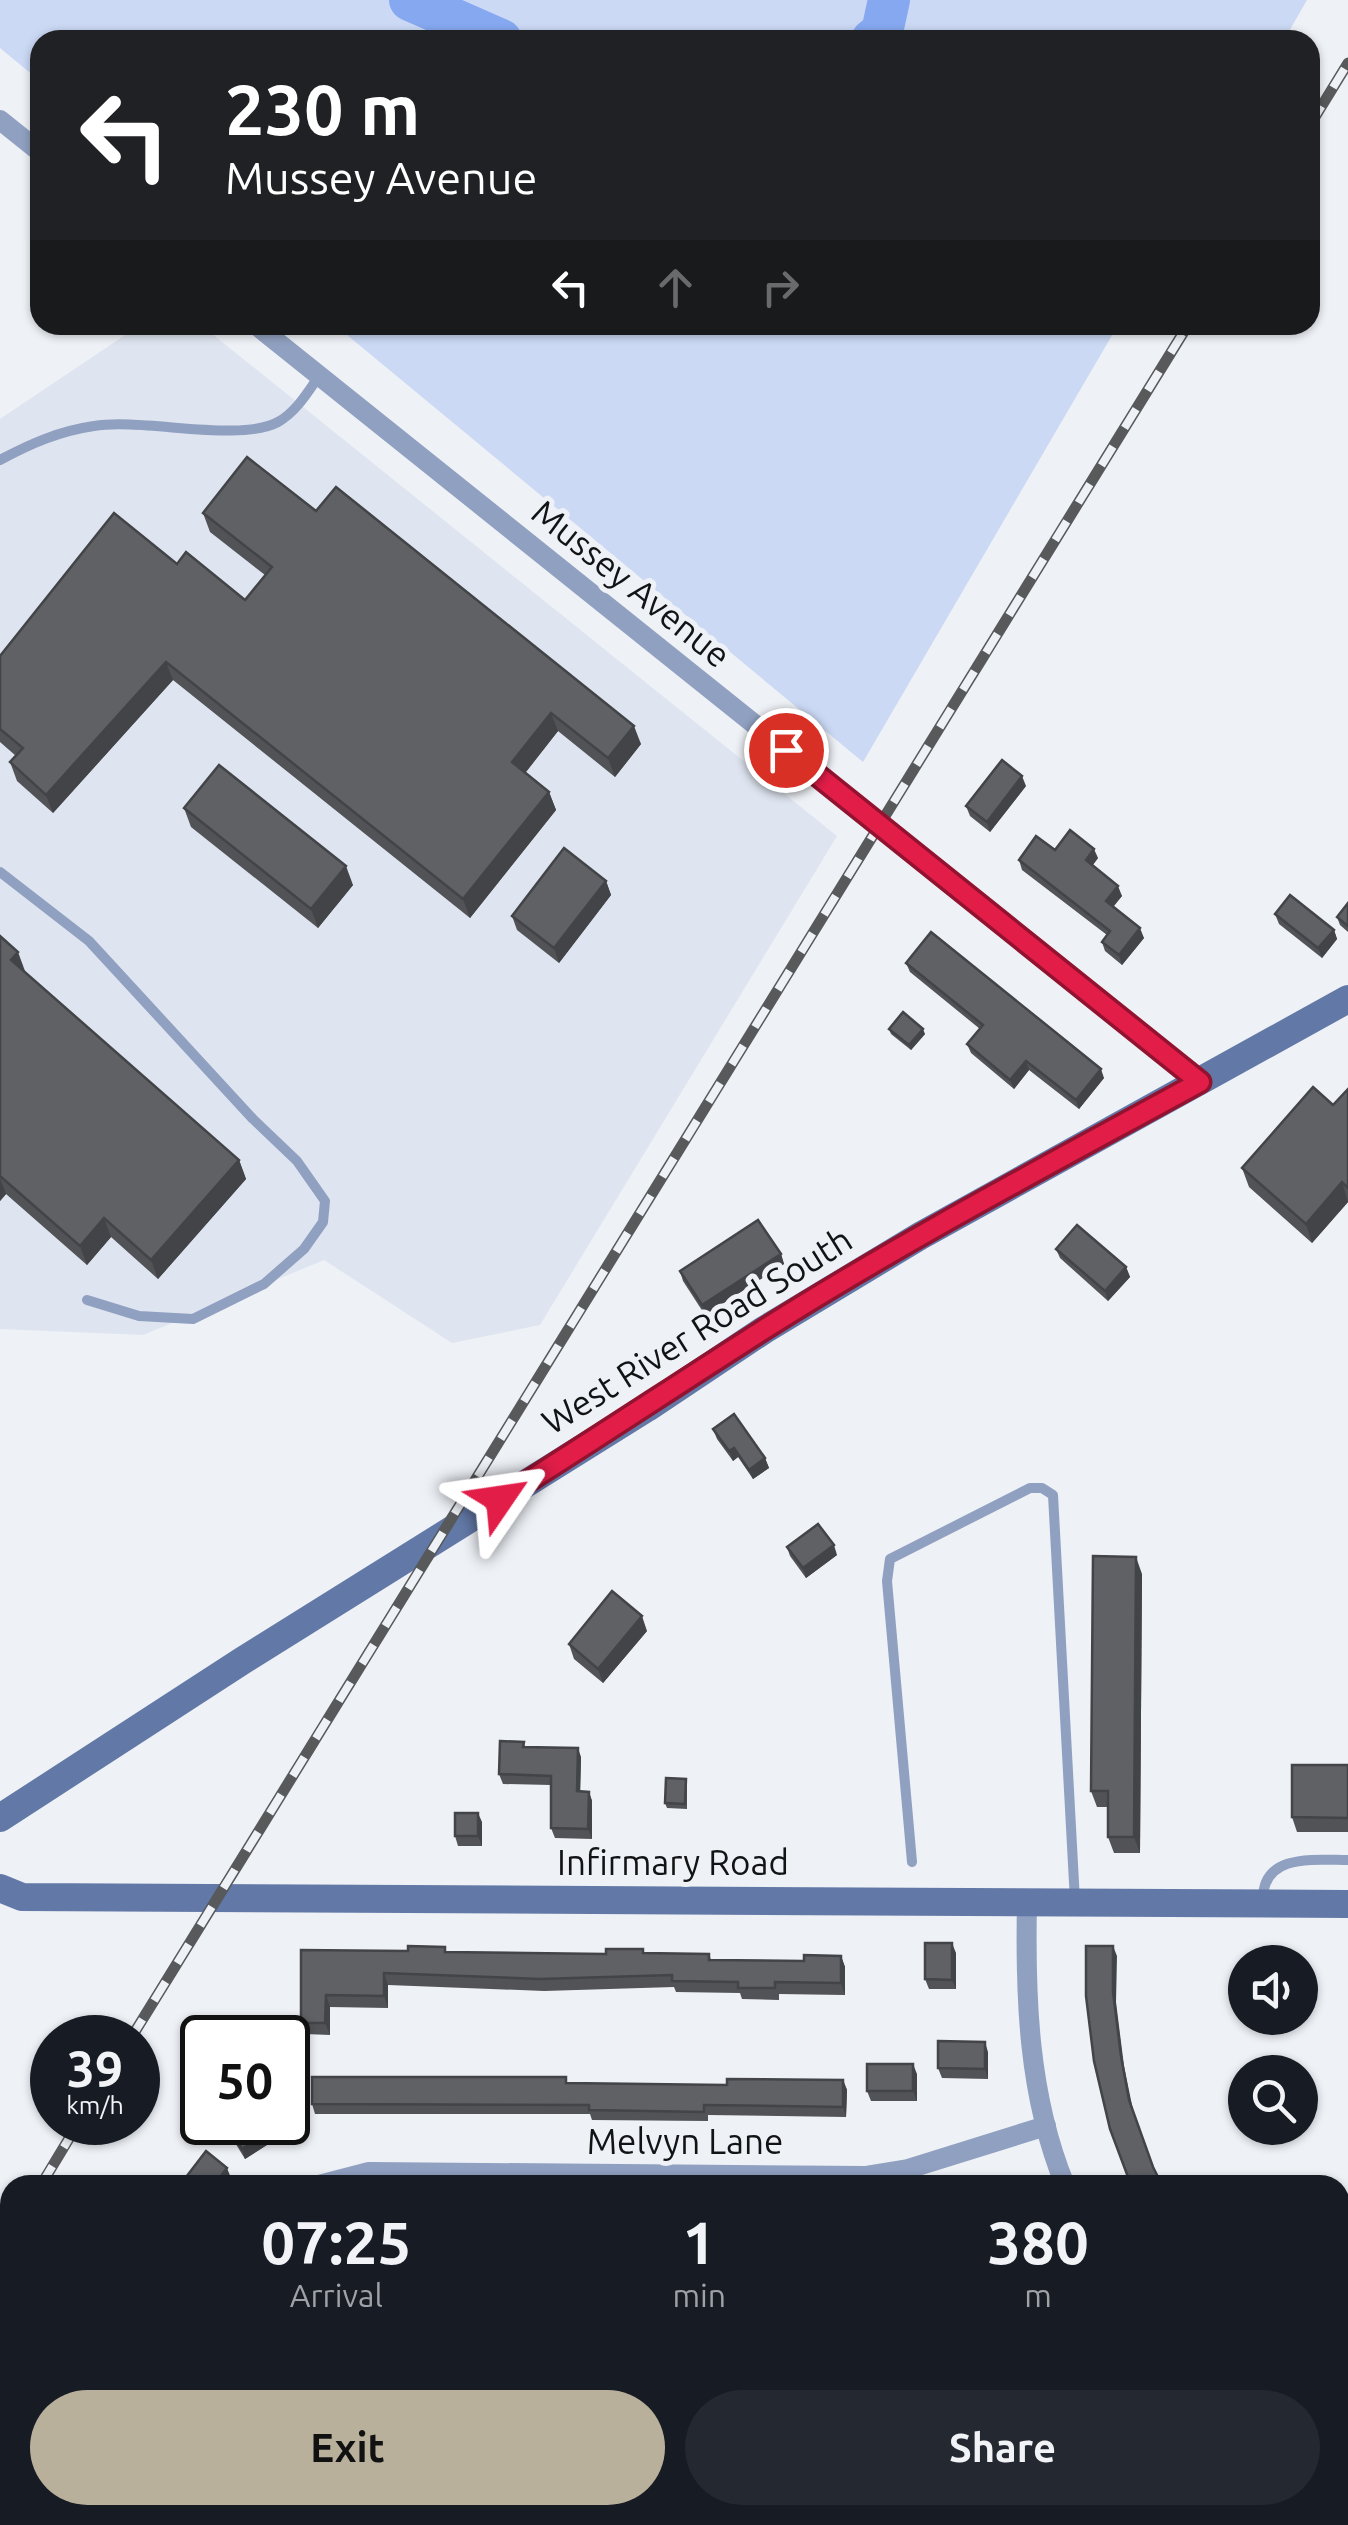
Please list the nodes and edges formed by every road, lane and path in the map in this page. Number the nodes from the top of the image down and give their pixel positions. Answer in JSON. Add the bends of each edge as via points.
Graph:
{"nodes":[{"id":1,"x":0,"y":120,"type":"edge"},
{"id":2,"x":30,"y":144,"type":"edge"},
{"id":3,"x":268,"y":335,"type":"edge"},
{"id":4,"x":319,"y":376,"type":"junction"},
{"id":5,"x":0,"y":460,"type":"edge"},
{"id":6,"x":0,"y":872,"type":"edge"},
{"id":7,"x":1348,"y":999,"type":"edge"},
{"id":8,"x":1200,"y":1082,"type":"junction"},
{"id":9,"x":87,"y":1300,"type":"dead end"},
{"id":10,"x":0,"y":1818,"type":"edge"},
{"id":11,"x":1348,"y":1860,"type":"edge"},
{"id":12,"x":912,"y":1862,"type":"dead end"},
{"id":13,"x":0,"y":1888,"type":"edge"},
{"id":14,"x":1027,"y":1902,"type":"junction"},
{"id":15,"x":1074,"y":1902,"type":"junction"},
{"id":16,"x":1263,"y":1904,"type":"junction"},
{"id":17,"x":1348,"y":1904,"type":"edge"},
{"id":18,"x":1046,"y":2126,"type":"junction"},
{"id":19,"x":357,"y":2175,"type":"edge"},
{"id":20,"x":741,"y":2175,"type":"edge"},
{"id":21,"x":871,"y":2175,"type":"edge"},
{"id":22,"x":1061,"y":2175,"type":"edge"}],
"edges":[{"from":1,"to":2,"type":"street"},
{"from":3,"to":4,"type":"street","name":"Mussey Avenue"},
{"from":4,"to":5,"type":"lane","via":[[280,421],[252,431],[96,425],[42,438]]},
{"from":4,"to":8,"type":"street","name":"Mussey Avenue"},
{"from":6,"to":9,"type":"lane","via":[[89,941],[298,1161],[325,1201],[324,1222],[304,1249],[264,1284],[193,1319],[140,1316]]},
{"from":7,"to":8,"type":"main road","name":"West River Road South"},
{"from":8,"to":10,"type":"main road","name":"West River Road South","via":[[764,1330]]},
{"from":11,"to":16,"type":"lane","via":[[1293,1860],[1276,1868],[1263,1886]]},
{"from":12,"to":15,"type":"lane","via":[[890,1559],[1030,1488],[1042,1488],[1054,1495]]},
{"from":13,"to":14,"type":"main road","name":"Infirmary Road","via":[[22,1897]]},
{"from":14,"to":15,"type":"main road","name":"Infirmary Road"},
{"from":14,"to":18,"type":"street","via":[[1028,2019]]},
{"from":15,"to":16,"type":"main road","name":"Infirmary Road"},
{"from":16,"to":17,"type":"main road","name":"Infirmary Road"},
{"from":18,"to":21,"type":"street","name":"Melvyn Lane"},
{"from":18,"to":22,"type":"street"},
{"from":19,"to":20,"type":"street","name":"Melvyn Lane"}]}
